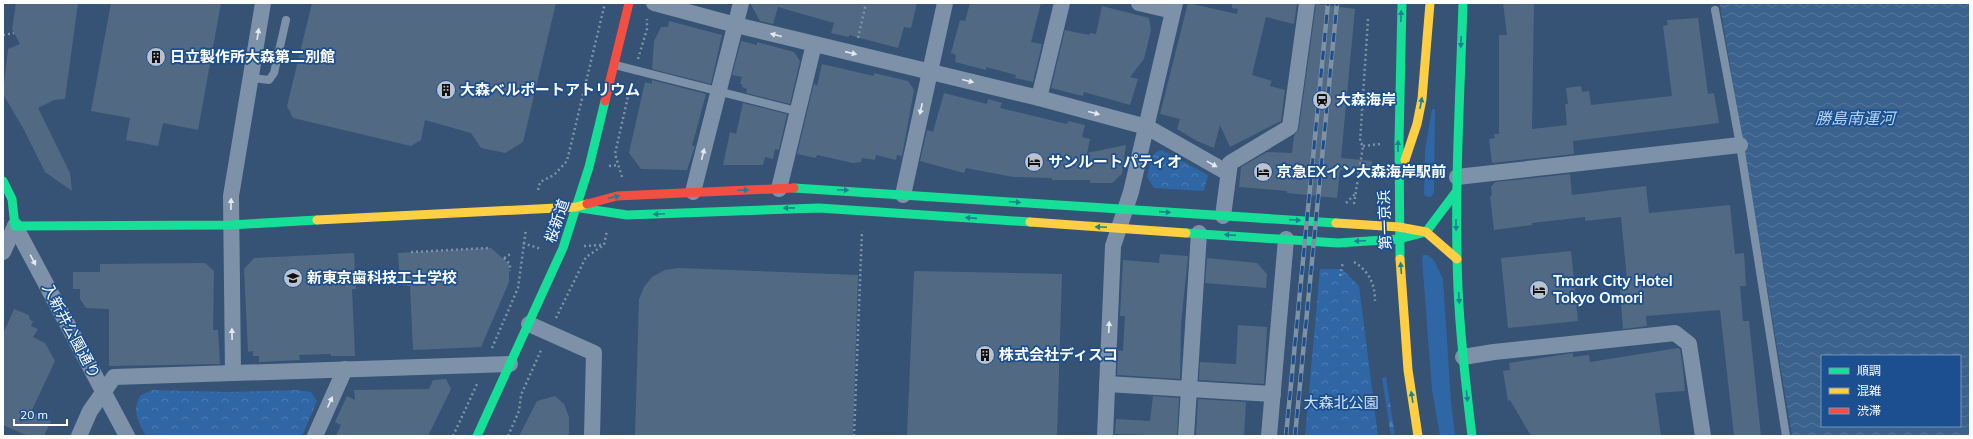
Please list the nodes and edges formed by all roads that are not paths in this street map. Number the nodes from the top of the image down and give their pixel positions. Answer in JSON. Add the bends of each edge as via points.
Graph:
{"nodes":[{"id":1,"x":263,"y":3,"type":"edge"},
{"id":2,"x":629,"y":3,"type":"edge"},
{"id":3,"x":741,"y":3,"type":"edge"},
{"id":4,"x":945,"y":3,"type":"edge"},
{"id":5,"x":1062,"y":3,"type":"edge"},
{"id":6,"x":1139,"y":3,"type":"edge"},
{"id":7,"x":1307,"y":3,"type":"edge"},
{"id":8,"x":1402,"y":3,"type":"edge"},
{"id":9,"x":1430,"y":3,"type":"edge"},
{"id":10,"x":1462,"y":3,"type":"edge"},
{"id":11,"x":1174,"y":7,"type":"edge"},
{"id":12,"x":650,"y":8,"type":"edge"},
{"id":13,"x":1715,"y":10,"type":"dead end"},
{"id":14,"x":286,"y":20,"type":"dead end"},
{"id":15,"x":736,"y":25,"type":"junction"},
{"id":16,"x":814,"y":44,"type":"junction"},
{"id":17,"x":614,"y":65,"type":"junction"},
{"id":18,"x":930,"y":71,"type":"junction"},
{"id":19,"x":251,"y":78,"type":"junction"},
{"id":20,"x":719,"y":92,"type":"junction"},
{"id":21,"x":1038,"y":98,"type":"junction"},
{"id":22,"x":796,"y":111,"type":"junction"},
{"id":23,"x":1147,"y":128,"type":"junction"},
{"id":24,"x":1740,"y":145,"type":"junction"},
{"id":25,"x":1228,"y":173,"type":"junction"},
{"id":26,"x":1398,"y":180,"type":"junction"},
{"id":27,"x":3,"y":181,"type":"edge"},
{"id":28,"x":1456,"y":184,"type":"junction"},
{"id":29,"x":779,"y":188,"type":"junction"},
{"id":30,"x":693,"y":192,"type":"junction"},
{"id":31,"x":903,"y":195,"type":"junction"},
{"id":32,"x":576,"y":207,"type":"junction"},
{"id":33,"x":1126,"y":209,"type":"junction"},
{"id":34,"x":1223,"y":216,"type":"junction"},
{"id":35,"x":9,"y":224,"type":"edge"},
{"id":36,"x":230,"y":225,"type":"junction"},
{"id":37,"x":1399,"y":227,"type":"junction"},
{"id":38,"x":1120,"y":228,"type":"junction"},
{"id":39,"x":1426,"y":232,"type":"junction"},
{"id":40,"x":1199,"y":233,"type":"junction"},
{"id":41,"x":1286,"y":239,"type":"junction"},
{"id":42,"x":1399,"y":239,"type":"junction"},
{"id":43,"x":3,"y":252,"type":"edge"},
{"id":44,"x":1457,"y":259,"type":"junction"},
{"id":45,"x":529,"y":324,"type":"junction"},
{"id":46,"x":1463,"y":357,"type":"junction"},
{"id":47,"x":510,"y":364,"type":"junction"},
{"id":48,"x":345,"y":369,"type":"junction"},
{"id":49,"x":233,"y":372,"type":"junction"},
{"id":50,"x":1106,"y":384,"type":"junction"},
{"id":51,"x":1190,"y":389,"type":"junction"},
{"id":52,"x":104,"y":391,"type":"junction"},
{"id":53,"x":1273,"y":394,"type":"junction"},
{"id":54,"x":592,"y":433,"type":"edge"},
{"id":55,"x":79,"y":436,"type":"edge"},
{"id":56,"x":127,"y":436,"type":"edge"},
{"id":57,"x":315,"y":436,"type":"edge"},
{"id":58,"x":477,"y":436,"type":"edge"},
{"id":59,"x":1105,"y":436,"type":"edge"},
{"id":60,"x":1186,"y":436,"type":"edge"},
{"id":61,"x":1269,"y":436,"type":"edge"},
{"id":62,"x":1418,"y":436,"type":"edge"},
{"id":63,"x":1472,"y":436,"type":"edge"},
{"id":64,"x":1704,"y":436,"type":"edge"},
{"id":65,"x":1786,"y":436,"type":"edge"}],
"edges":[{"from":19,"to":1,"type":"street","one_way":true},
{"from":2,"to":17,"type":"main road","name":"桜新道"},
{"from":3,"to":15,"type":"street"},
{"from":4,"to":18,"type":"street"},
{"from":5,"to":21,"type":"street"},
{"from":6,"to":11,"type":"street"},
{"from":7,"to":25,"type":"street","via":[[1290,127],[1230,163]]},
{"from":26,"to":8,"type":"main road","name":"第一京浜","one_way":true},
{"from":26,"to":9,"type":"main road","one_way":true,"via":[[1417,124],[1422,99]]},
{"from":10,"to":28,"type":"main road","one_way":true},
{"from":11,"to":23,"type":"street"},
{"from":12,"to":15,"type":"street"},
{"from":13,"to":24,"type":"lane"},
{"from":14,"to":19,"type":"lane","via":[[274,73],[269,80]]},
{"from":16,"to":15,"type":"street","one_way":true},
{"from":15,"to":20,"type":"street"},
{"from":16,"to":18,"type":"street","one_way":true},
{"from":16,"to":22,"type":"street"},
{"from":17,"to":20,"type":"lane"},
{"from":17,"to":32,"type":"main road","name":"桜新道","via":[[589,168]]},
{"from":18,"to":21,"type":"street","one_way":true},
{"from":18,"to":31,"type":"street","one_way":true},
{"from":36,"to":19,"type":"street","one_way":true,"via":[[231,196]]},
{"from":20,"to":22,"type":"lane"},
{"from":30,"to":20,"type":"street","one_way":true},
{"from":21,"to":23,"type":"street","one_way":true},
{"from":22,"to":29,"type":"street"},
{"from":23,"to":25,"type":"street","one_way":true},
{"from":23,"to":33,"type":"street"},
{"from":24,"to":28,"type":"street"},
{"from":24,"to":65,"type":"lane"},
{"from":25,"to":34,"type":"street"},
{"from":26,"to":37,"type":"main road","name":"第一京浜"},
{"from":27,"to":35,"type":"main road","via":[[12,199]]},
{"from":28,"to":39,"type":"main road"},
{"from":28,"to":44,"type":"main road","one_way":true},
{"from":30,"to":29,"type":"main road","one_way":true},
{"from":29,"to":31,"type":"main road","one_way":true,"via":[[855,190]]},
{"from":32,"to":30,"type":"main road","one_way":true,"via":[[617,196]]},
{"from":31,"to":33,"type":"main road","one_way":true},
{"from":32,"to":36,"type":"main road"},
{"from":38,"to":32,"type":"main road","one_way":true,"via":[[819,208],[627,215]]},
{"from":32,"to":45,"type":"main road","name":"桜新道","via":[[562,248]]},
{"from":33,"to":34,"type":"main road","one_way":true},
{"from":33,"to":38,"type":"street"},
{"from":34,"to":37,"type":"main road","one_way":true},
{"from":35,"to":36,"type":"main road"},
{"from":35,"to":43,"type":"street"},
{"from":35,"to":52,"type":"street","name":"入新井公園通り","one_way":true},
{"from":49,"to":36,"type":"street","one_way":true},
{"from":37,"to":39,"type":"main road"},
{"from":37,"to":42,"type":"main road","name":"第一京浜"},
{"from":38,"to":40,"type":"main road"},
{"from":50,"to":38,"type":"street","one_way":true,"via":[[1113,246]]},
{"from":39,"to":42,"type":"main road"},
{"from":39,"to":44,"type":"main road"},
{"from":41,"to":40,"type":"main road","one_way":true},
{"from":40,"to":51,"type":"street"},
{"from":42,"to":41,"type":"main road","one_way":true,"via":[[1338,243]]},
{"from":41,"to":53,"type":"street"},
{"from":62,"to":42,"type":"main road","name":"第一京浜","one_way":true,"via":[[1408,370]]},
{"from":44,"to":46,"type":"main road","one_way":true},
{"from":45,"to":47,"type":"main road","name":"桜新道"},
{"from":45,"to":54,"type":"street","via":[[594,353]]},
{"from":46,"to":63,"type":"main road","one_way":true},
{"from":46,"to":64,"type":"street","via":[[1675,333],[1689,344]]},
{"from":47,"to":48,"type":"street"},
{"from":47,"to":58,"type":"main road","name":"桜新道"},
{"from":48,"to":49,"type":"street"},
{"from":57,"to":48,"type":"street","one_way":true},
{"from":49,"to":52,"type":"street","via":[[114,377]]},
{"from":50,"to":51,"type":"street"},
{"from":50,"to":59,"type":"street"},
{"from":51,"to":53,"type":"street"},
{"from":51,"to":60,"type":"street"},
{"from":52,"to":55,"type":"street","via":[[90,411]]},
{"from":52,"to":56,"type":"street","name":"入新井公園通り"},
{"from":53,"to":61,"type":"street"}]}
